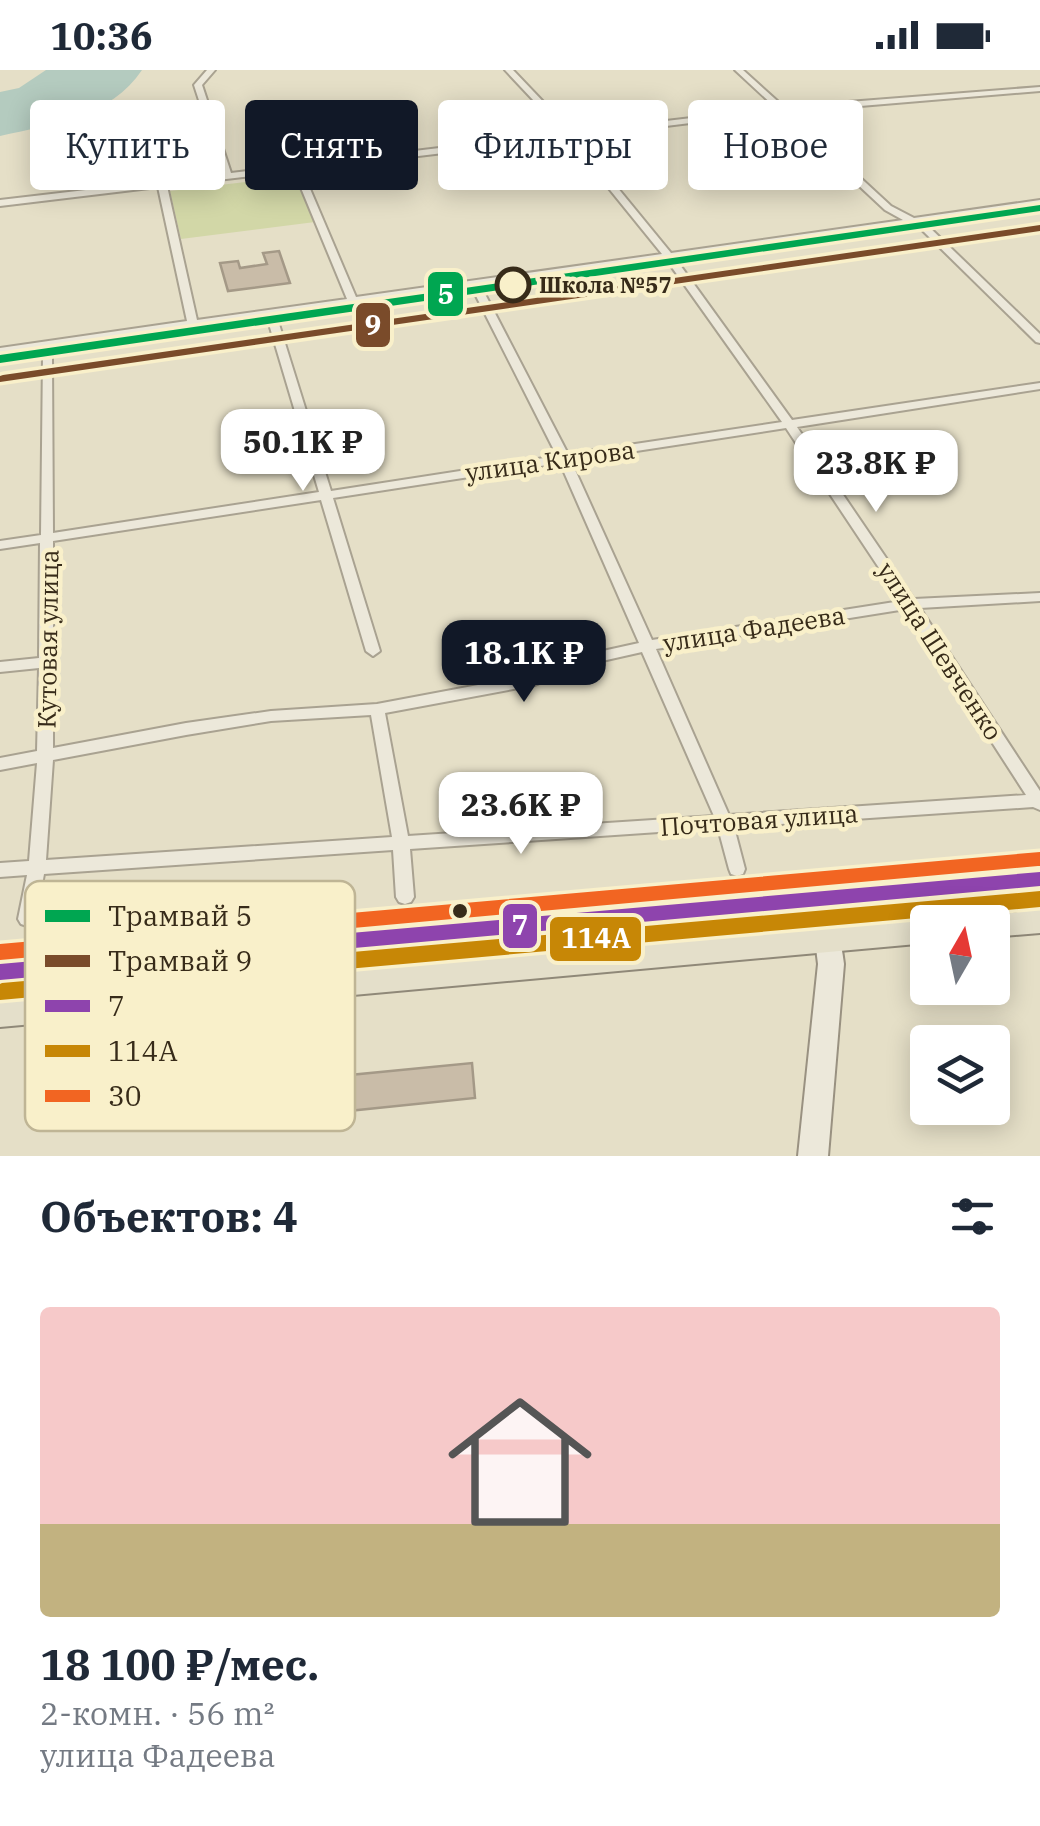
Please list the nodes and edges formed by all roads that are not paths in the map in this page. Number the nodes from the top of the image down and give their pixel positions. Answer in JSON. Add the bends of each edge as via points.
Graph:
{"nodes":[{"id":1,"x":212,"y":70,"type":"edge"},
{"id":2,"x":510,"y":70,"type":"edge"},
{"id":3,"x":739,"y":70,"type":"edge"},
{"id":4,"x":1040,"y":89,"type":"edge"},
{"id":5,"x":540,"y":100,"type":"edge"},
{"id":6,"x":770,"y":100,"type":"edge"},
{"id":7,"x":863,"y":103,"type":"edge"},
{"id":8,"x":245,"y":175,"type":"edge"},
{"id":9,"x":225,"y":177,"type":"edge"},
{"id":10,"x":228,"y":177,"type":"junction"},
{"id":11,"x":863,"y":185,"type":"edge"},
{"id":12,"x":113,"y":190,"type":"edge"},
{"id":13,"x":163,"y":190,"type":"edge"},
{"id":14,"x":307,"y":190,"type":"edge"},
{"id":15,"x":617,"y":190,"type":"edge"},
{"id":16,"x":0,"y":204,"type":"edge"},
{"id":17,"x":1040,"y":207,"type":"edge"},
{"id":18,"x":919,"y":224,"type":"junction"},
{"id":19,"x":671,"y":260,"type":"junction"},
{"id":20,"x":480,"y":294,"type":"dead end"},
{"id":21,"x":353,"y":301,"type":"junction"},
{"id":22,"x":193,"y":324,"type":"junction"},
{"id":23,"x":274,"y":324,"type":"dead end"},
{"id":24,"x":1040,"y":340,"type":"edge"},
{"id":25,"x":0,"y":351,"type":"edge"},
{"id":26,"x":47,"y":358,"type":"dead end"},
{"id":27,"x":1040,"y":386,"type":"edge"},
{"id":28,"x":790,"y":425,"type":"junction"},
{"id":29,"x":564,"y":458,"type":"junction"},
{"id":30,"x":325,"y":494,"type":"junction"},
{"id":31,"x":50,"y":537,"type":"junction"},
{"id":32,"x":0,"y":545,"type":"edge"},
{"id":33,"x":1040,"y":597,"type":"edge"},
{"id":34,"x":910,"y":604,"type":"junction"},
{"id":35,"x":647,"y":646,"type":"junction"},
{"id":36,"x":372,"y":651,"type":"dead end"},
{"id":37,"x":46,"y":662,"type":"junction"},
{"id":38,"x":0,"y":668,"type":"edge"},
{"id":39,"x":377,"y":709,"type":"junction"},
{"id":40,"x":46,"y":754,"type":"junction"},
{"id":41,"x":0,"y":764,"type":"edge"},
{"id":42,"x":1039,"y":801,"type":"edge"},
{"id":43,"x":725,"y":823,"type":"junction"},
{"id":44,"x":401,"y":841,"type":"junction"},
{"id":45,"x":39,"y":868,"type":"junction"},
{"id":46,"x":737,"y":869,"type":"dead end"},
{"id":47,"x":0,"y":870,"type":"edge"},
{"id":48,"x":1040,"y":878,"type":"edge"},
{"id":49,"x":36,"y":881,"type":"edge"},
{"id":50,"x":406,"y":897,"type":"dead end"},
{"id":51,"x":815,"y":900,"type":"junction"},
{"id":52,"x":1040,"y":921,"type":"edge"},
{"id":53,"x":1010,"y":924,"type":"edge"},
{"id":54,"x":910,"y":933,"type":"edge"},
{"id":55,"x":828,"y":940,"type":"junction"},
{"id":56,"x":355,"y":941,"type":"edge"},
{"id":57,"x":25,"y":970,"type":"edge"},
{"id":58,"x":0,"y":972,"type":"edge"},
{"id":59,"x":355,"y":982,"type":"edge"},
{"id":60,"x":25,"y":1012,"type":"edge"},
{"id":61,"x":0,"y":1014,"type":"edge"},
{"id":62,"x":813,"y":1156,"type":"edge"}],
"edges":[{"from":1,"to":10,"type":"street","via":[[198,86]]},
{"from":2,"to":5,"type":"street","name":"улица Шевченко"},
{"from":3,"to":6,"type":"street"},
{"from":4,"to":7,"type":"street"},
{"from":8,"to":10,"type":"street"},
{"from":9,"to":10,"type":"street"},
{"from":11,"to":18,"type":"street"},
{"from":12,"to":16,"type":"street"},
{"from":13,"to":22,"type":"street"},
{"from":14,"to":21,"type":"street"},
{"from":15,"to":19,"type":"street","name":"улица Шевченко"},
{"from":17,"to":18,"type":"street"},
{"from":18,"to":19,"type":"street"},
{"from":18,"to":24,"type":"street"},
{"from":19,"to":21,"type":"street"},
{"from":19,"to":28,"type":"street","name":"улица Шевченко"},
{"from":20,"to":29,"type":"street"},
{"from":21,"to":22,"type":"street"},
{"from":22,"to":25,"type":"street"},
{"from":23,"to":30,"type":"street"},
{"from":26,"to":31,"type":"street","name":"Кутовая улица"},
{"from":27,"to":28,"type":"street","name":"улица Кирова"},
{"from":28,"to":29,"type":"street","name":"улица Кирова"},
{"from":28,"to":34,"type":"street","name":"улица Шевченко"},
{"from":29,"to":30,"type":"street","name":"улица Кирова"},
{"from":29,"to":35,"type":"street"},
{"from":30,"to":31,"type":"street","name":"улица Кирова"},
{"from":30,"to":36,"type":"street"},
{"from":31,"to":32,"type":"street","name":"улица Кирова"},
{"from":31,"to":37,"type":"street","name":"Кутовая улица"},
{"from":33,"to":34,"type":"street","name":"улица Фадеева"},
{"from":34,"to":35,"type":"street","name":"улица Фадеева"},
{"from":34,"to":42,"type":"street","name":"улица Шевченко"},
{"from":35,"to":39,"type":"street","name":"улица Фадеева","via":[[576,662],[535,680]]},
{"from":35,"to":43,"type":"street"},
{"from":37,"to":38,"type":"street"},
{"from":37,"to":40,"type":"street","name":"Кутовая улица"},
{"from":39,"to":40,"type":"street","name":"улица Фадеева","via":[[271,716]]},
{"from":39,"to":44,"type":"street"},
{"from":40,"to":41,"type":"street","name":"улица Фадеева"},
{"from":40,"to":45,"type":"street","name":"Кутовая улица"},
{"from":42,"to":43,"type":"street","name":"Почтовая улица"},
{"from":43,"to":44,"type":"street","name":"Почтовая улица"},
{"from":43,"to":46,"type":"street"},
{"from":44,"to":45,"type":"street","name":"Почтовая улица"},
{"from":44,"to":50,"type":"street"},
{"from":45,"to":47,"type":"street","name":"Почтовая улица"},
{"from":45,"to":49,"type":"street","name":"Кутовая улица"},
{"from":48,"to":51,"type":"main road"},
{"from":51,"to":55,"type":"street"},
{"from":51,"to":56,"type":"main road"},
{"from":52,"to":53,"type":"main road"},
{"from":54,"to":55,"type":"main road"},
{"from":55,"to":59,"type":"main road"},
{"from":55,"to":62,"type":"street"},
{"from":57,"to":58,"type":"main road"},
{"from":60,"to":61,"type":"main road"}]}
